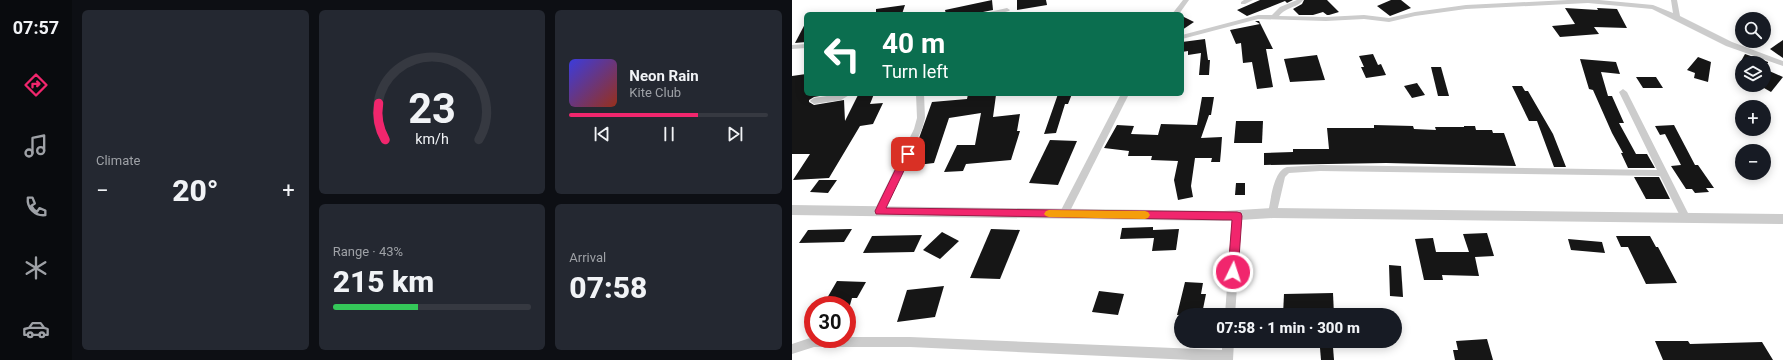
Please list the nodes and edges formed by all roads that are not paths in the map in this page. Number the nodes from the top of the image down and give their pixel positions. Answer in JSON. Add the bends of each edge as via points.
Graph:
{"nodes":[{"id":1,"x":1186,"y":0,"type":"edge"},
{"id":2,"x":1250,"y":0,"type":"edge"},
{"id":3,"x":1300,"y":0,"type":"edge"},
{"id":4,"x":1674,"y":0,"type":"edge"},
{"id":5,"x":1243,"y":3,"type":"dead end"},
{"id":6,"x":1007,"y":10,"type":"dead end"},
{"id":7,"x":997,"y":12,"type":"edge"},
{"id":8,"x":1177,"y":12,"type":"edge"},
{"id":9,"x":1274,"y":17,"type":"junction"},
{"id":10,"x":1677,"y":18,"type":"junction"},
{"id":11,"x":1184,"y":36,"type":"edge"},
{"id":12,"x":804,"y":46,"type":"edge"},
{"id":13,"x":792,"y":47,"type":"edge"},
{"id":14,"x":1783,"y":64,"type":"edge"},
{"id":15,"x":1623,"y":92,"type":"dead end"},
{"id":16,"x":844,"y":96,"type":"edge"},
{"id":17,"x":920,"y":96,"type":"edge"},
{"id":18,"x":1124,"y":96,"type":"edge"},
{"id":19,"x":814,"y":101,"type":"dead end"},
{"id":20,"x":1662,"y":173,"type":"junction"},
{"id":21,"x":792,"y":210,"type":"edge"},
{"id":22,"x":879,"y":211,"type":"junction"},
{"id":23,"x":1273,"y":213,"type":"junction"},
{"id":24,"x":1064,"y":214,"type":"junction"},
{"id":25,"x":1237,"y":216,"type":"junction"},
{"id":26,"x":1685,"y":217,"type":"junction"},
{"id":27,"x":1783,"y":219,"type":"edge"},
{"id":28,"x":1230,"y":308,"type":"edge"},
{"id":29,"x":1228,"y":348,"type":"edge"},
{"id":30,"x":792,"y":349,"type":"edge"},
{"id":31,"x":1227,"y":358,"type":"edge"}],
"edges":[{"from":1,"to":8,"type":"street"},
{"from":2,"to":5,"type":"street"},
{"from":3,"to":9,"type":"street","via":[[1282,8]]},
{"from":4,"to":10,"type":"street"},
{"from":6,"to":7,"type":"street"},
{"from":9,"to":10,"type":"street","via":[[1364,17],[1389,20],[1466,7],[1588,1],[1653,7]]},
{"from":9,"to":11,"type":"street","via":[[1258,17]]},
{"from":10,"to":14,"type":"street","via":[[1729,44]]},
{"from":12,"to":13,"type":"street"},
{"from":15,"to":20,"type":"street"},
{"from":16,"to":19,"type":"street"},
{"from":17,"to":22,"type":"street","via":[[921,118],[918,129]]},
{"from":18,"to":24,"type":"street"},
{"from":20,"to":23,"type":"street","via":[[1320,168],[1286,170],[1281,176]]},
{"from":20,"to":26,"type":"street"},
{"from":21,"to":22,"type":"street"},
{"from":22,"to":24,"type":"street"},
{"from":23,"to":25,"type":"street"},
{"from":23,"to":26,"type":"street"},
{"from":24,"to":25,"type":"street"},
{"from":25,"to":28,"type":"street"},
{"from":26,"to":27,"type":"street"},
{"from":29,"to":31,"type":"street"},
{"from":30,"to":31,"type":"street","via":[[814,342],[910,342]]}]}
